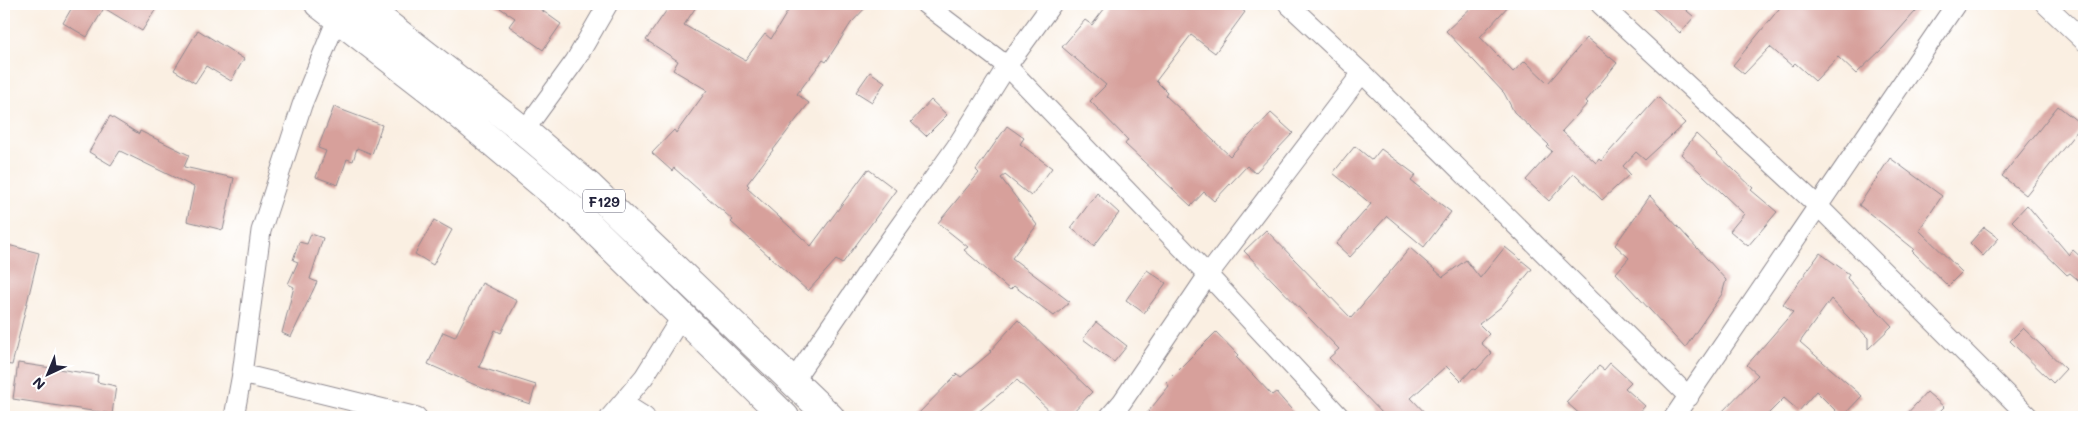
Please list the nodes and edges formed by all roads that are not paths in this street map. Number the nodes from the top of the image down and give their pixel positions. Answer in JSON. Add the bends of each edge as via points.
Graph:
{"nodes":[{"id":1,"x":361,"y":4,"type":"edge"},
{"id":2,"x":608,"y":4,"type":"edge"},
{"id":3,"x":925,"y":4,"type":"edge"},
{"id":4,"x":1052,"y":4,"type":"edge"},
{"id":5,"x":1288,"y":4,"type":"edge"},
{"id":6,"x":1600,"y":4,"type":"edge"},
{"id":7,"x":1956,"y":4,"type":"edge"},
{"id":8,"x":2045,"y":4,"type":"edge"},
{"id":9,"x":333,"y":8,"type":"edge"},
{"id":10,"x":2084,"y":41,"type":"edge"},
{"id":11,"x":1007,"y":66,"type":"junction"},
{"id":12,"x":1362,"y":73,"type":"junction"},
{"id":13,"x":524,"y":131,"type":"junction"},
{"id":14,"x":1818,"y":206,"type":"junction"},
{"id":15,"x":1208,"y":276,"type":"junction"},
{"id":16,"x":682,"y":316,"type":"junction"},
{"id":17,"x":242,"y":374,"type":"junction"},
{"id":18,"x":793,"y":381,"type":"junction"},
{"id":19,"x":1689,"y":397,"type":"junction"},
{"id":20,"x":623,"y":403,"type":"junction"},
{"id":21,"x":777,"y":414,"type":"edge"},
{"id":22,"x":2027,"y":416,"type":"edge"},
{"id":23,"x":234,"y":417,"type":"edge"},
{"id":24,"x":417,"y":417,"type":"edge"},
{"id":25,"x":610,"y":417,"type":"edge"},
{"id":26,"x":645,"y":417,"type":"edge"},
{"id":27,"x":830,"y":417,"type":"edge"},
{"id":28,"x":1109,"y":417,"type":"edge"},
{"id":29,"x":1340,"y":417,"type":"edge"},
{"id":30,"x":1674,"y":417,"type":"edge"}],
"edges":[{"from":1,"to":13,"type":"main road","number":"F129"},
{"from":2,"to":13,"type":"street","via":[[575,61]]},
{"from":3,"to":11,"type":"street"},
{"from":4,"to":11,"type":"street"},
{"from":5,"to":12,"type":"street"},
{"from":6,"to":14,"type":"street"},
{"from":7,"to":14,"type":"street"},
{"from":8,"to":10,"type":"street"},
{"from":9,"to":16,"type":"main road","number":"F129","via":[[578,214]]},
{"from":9,"to":17,"type":"street","via":[[261,231]]},
{"from":11,"to":15,"type":"street"},
{"from":11,"to":18,"type":"street","via":[[956,147]]},
{"from":12,"to":15,"type":"street"},
{"from":12,"to":19,"type":"street"},
{"from":13,"to":18,"type":"main road","number":"F129","via":[[590,188]]},
{"from":14,"to":19,"type":"street"},
{"from":14,"to":22,"type":"street"},
{"from":15,"to":28,"type":"street"},
{"from":15,"to":29,"type":"street"},
{"from":16,"to":20,"type":"street","via":[[644,377]]},
{"from":16,"to":21,"type":"main road","number":"F129"},
{"from":17,"to":23,"type":"street"},
{"from":17,"to":24,"type":"street"},
{"from":18,"to":27,"type":"main road","number":"F129"},
{"from":19,"to":30,"type":"street"},
{"from":20,"to":25,"type":"street"},
{"from":20,"to":26,"type":"street"}]}
